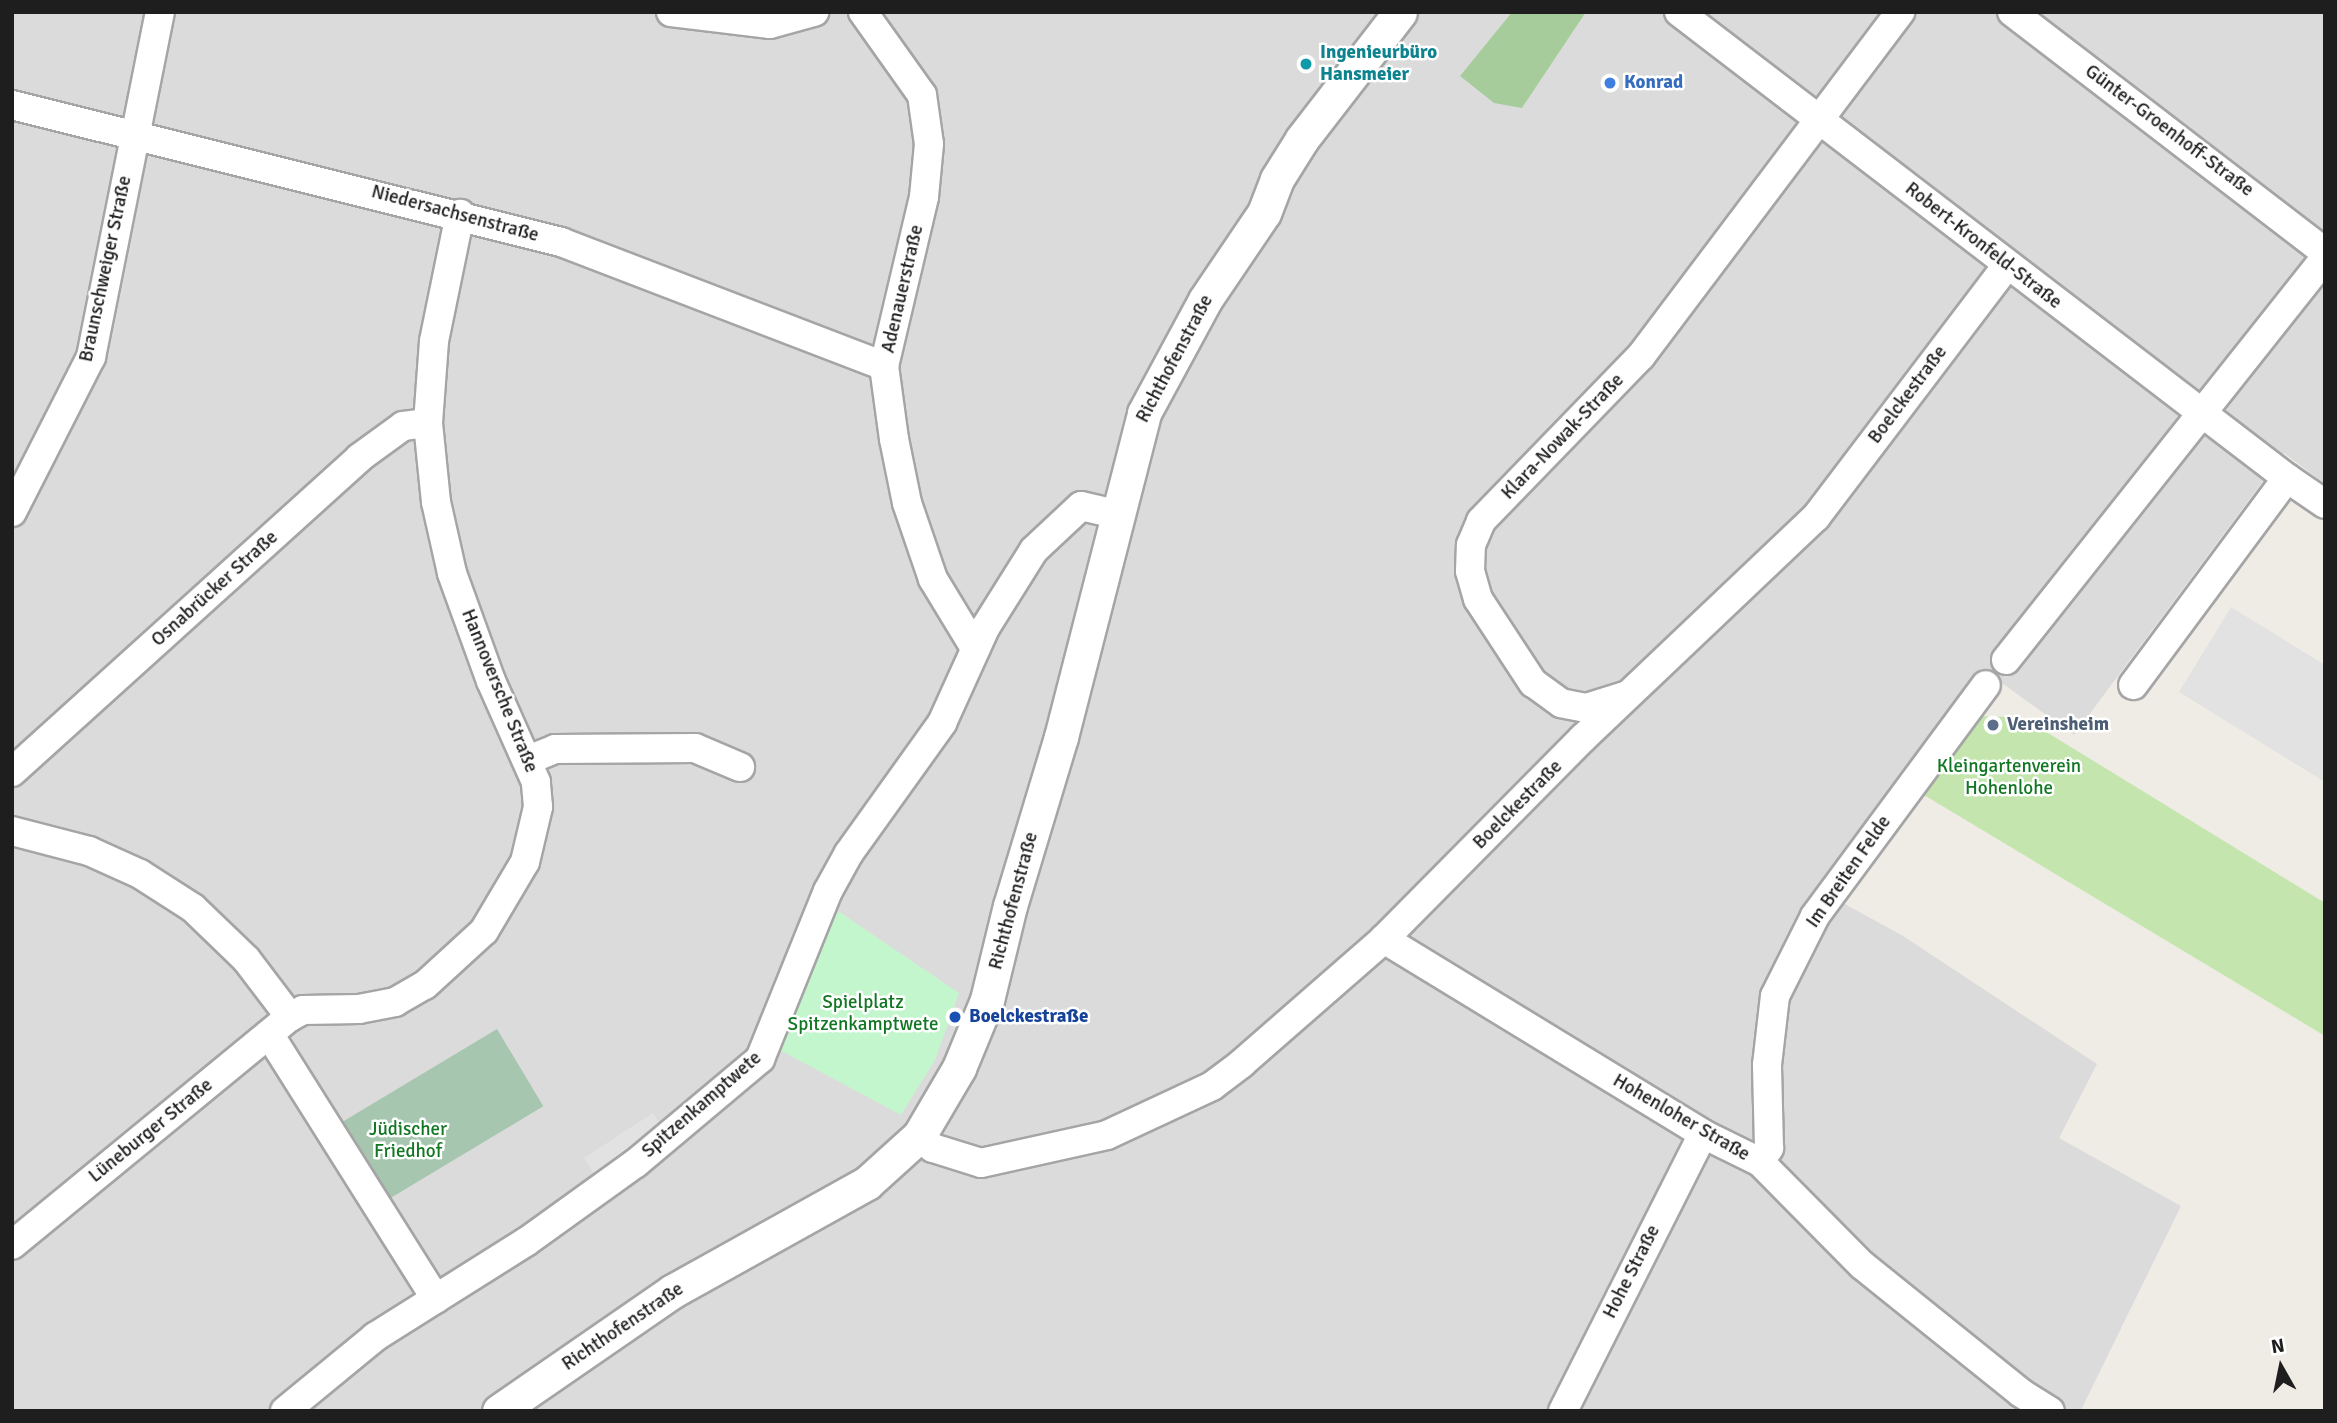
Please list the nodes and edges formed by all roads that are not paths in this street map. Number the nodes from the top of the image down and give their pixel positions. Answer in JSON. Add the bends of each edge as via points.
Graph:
{"nodes":[{"id":1,"x":160,"y":12,"type":"edge"},
{"id":2,"x":671,"y":12,"type":"edge"},
{"id":3,"x":814,"y":12,"type":"edge"},
{"id":4,"x":863,"y":12,"type":"edge"},
{"id":5,"x":1400,"y":12,"type":"edge"},
{"id":6,"x":1425,"y":12,"type":"edge"},
{"id":7,"x":1679,"y":12,"type":"edge"},
{"id":8,"x":1900,"y":12,"type":"edge"},
{"id":9,"x":2012,"y":12,"type":"edge"},
{"id":10,"x":12,"y":105,"type":"edge"},
{"id":11,"x":1819,"y":119,"type":"junction"},
{"id":12,"x":134,"y":133,"type":"junction"},
{"id":13,"x":1275,"y":195,"type":"junction"},
{"id":14,"x":460,"y":214,"type":"junction"},
{"id":15,"x":2325,"y":252,"type":"edge"},
{"id":16,"x":2325,"y":258,"type":"edge"},
{"id":17,"x":2007,"y":265,"type":"junction"},
{"id":18,"x":884,"y":366,"type":"junction"},
{"id":19,"x":2202,"y":412,"type":"junction"},
{"id":20,"x":428,"y":423,"type":"junction"},
{"id":21,"x":2287,"y":478,"type":"junction"},
{"id":22,"x":2325,"y":505,"type":"edge"},
{"id":23,"x":12,"y":512,"type":"edge"},
{"id":24,"x":1115,"y":514,"type":"junction"},
{"id":25,"x":975,"y":648,"type":"junction"},
{"id":26,"x":2006,"y":660,"type":"dead end"},
{"id":27,"x":1986,"y":685,"type":"dead end"},
{"id":28,"x":2133,"y":685,"type":"dead end"},
{"id":29,"x":1634,"y":692,"type":"junction"},
{"id":30,"x":528,"y":760,"type":"junction"},
{"id":31,"x":740,"y":767,"type":"dead end"},
{"id":32,"x":12,"y":772,"type":"edge"},
{"id":33,"x":12,"y":831,"type":"edge"},
{"id":34,"x":1384,"y":939,"type":"junction"},
{"id":35,"x":280,"y":1025,"type":"junction"},
{"id":36,"x":1703,"y":1134,"type":"junction"},
{"id":37,"x":919,"y":1136,"type":"junction"},
{"id":38,"x":1760,"y":1162,"type":"junction"},
{"id":39,"x":12,"y":1245,"type":"edge"},
{"id":40,"x":436,"y":1299,"type":"junction"},
{"id":41,"x":285,"y":1411,"type":"edge"},
{"id":42,"x":499,"y":1411,"type":"edge"},
{"id":43,"x":1563,"y":1411,"type":"edge"},
{"id":44,"x":2050,"y":1411,"type":"edge"}],
"edges":[{"from":1,"to":12,"type":"street","name":"Braunschweiger Straße"},
{"from":2,"to":3,"type":"street","via":[[770,24]]},
{"from":4,"to":18,"type":"street","name":"Adenauerstraße","via":[[922,95],[929,144],[924,197]]},
{"from":5,"to":13,"type":"street","name":"Richthofenstraße","via":[[1302,139],[1277,179]]},
{"from":6,"to":13,"type":"street","name":"Richthofenstraße","via":[[1289,188]]},
{"from":7,"to":11,"type":"street","name":"Robert-Kronfeld-Straße"},
{"from":8,"to":11,"type":"street"},
{"from":9,"to":15,"type":"street","name":"Günter-Groenhoff-Straße"},
{"from":10,"to":12,"type":"street","name":"Niedersachsenstraße"},
{"from":11,"to":17,"type":"street","name":"Robert-Kronfeld-Straße"},
{"from":11,"to":29,"type":"street","name":"Klara-Nowak-Straße","via":[[1641,356],[1481,521],[1471,545],[1470,571],[1478,599],[1533,683],[1561,703],[1586,708]]},
{"from":12,"to":14,"type":"street","name":"Niedersachsenstraße"},
{"from":12,"to":23,"type":"street","name":"Braunschweiger Straße","via":[[91,357]]},
{"from":13,"to":24,"type":"street","name":"Richthofenstraße","via":[[1205,300],[1148,402]]},
{"from":14,"to":18,"type":"street","name":"Niedersachsenstraße","via":[[648,272]]},
{"from":14,"to":20,"type":"street","name":"Hannoversche Straße","via":[[434,341]]},
{"from":16,"to":19,"type":"street"},
{"from":17,"to":19,"type":"street","name":"Robert-Kronfeld-Straße"},
{"from":17,"to":29,"type":"street","name":"Boelckestraße","via":[[1816,517]]},
{"from":18,"to":25,"type":"street","name":"Adenauerstraße","via":[[907,503],[933,579]]},
{"from":19,"to":21,"type":"street","name":"Robert-Kronfeld-Straße"},
{"from":19,"to":26,"type":"street"},
{"from":20,"to":30,"type":"street","name":"Hannoversche Straße","via":[[436,502],[452,573],[491,681]]},
{"from":20,"to":32,"type":"street","name":"Osnabrücker Straße","via":[[403,426],[359,458]]},
{"from":21,"to":22,"type":"street","name":"Robert-Kronfeld-Straße"},
{"from":21,"to":28,"type":"street"},
{"from":24,"to":25,"type":"street","name":"Spitzenkamptwete","via":[[1081,506],[1062,520],[1034,550]]},
{"from":24,"to":37,"type":"street","name":"Richthofenstraße","via":[[1061,737],[987,1000],[959,1068]]},
{"from":25,"to":40,"type":"street","name":"Spitzenkamptwete","via":[[942,723],[849,853],[828,891],[760,1059],[636,1163]]},
{"from":27,"to":38,"type":"street","name":"Im Breiten Felde","via":[[1815,916],[1775,996],[1767,1065],[1769,1148]]},
{"from":29,"to":34,"type":"street","name":"Boelckestraße"},
{"from":30,"to":31,"type":"street","via":[[555,749],[695,748]]},
{"from":30,"to":35,"type":"street","name":"Hannoversche Straße","via":[[538,807],[533,837],[511,890],[484,931],[425,985],[395,1002],[359,1009],[303,1010]]},
{"from":33,"to":35,"type":"street","via":[[89,851],[140,874],[192,908],[246,959]]},
{"from":34,"to":36,"type":"street","name":"Hohenloher Straße"},
{"from":34,"to":37,"type":"street","name":"Boelckestraße","via":[[1212,1086],[1107,1135],[981,1163],[951,1156]]},
{"from":35,"to":39,"type":"street","name":"Lüneburger Straße"},
{"from":35,"to":40,"type":"street"},
{"from":36,"to":38,"type":"street","name":"Hohenloher Straße"},
{"from":36,"to":43,"type":"street","name":"Hohe Straße"},
{"from":37,"to":42,"type":"street","name":"Richthofenstraße","via":[[867,1183],[673,1291]]},
{"from":38,"to":44,"type":"street","name":"Hohenloher Straße","via":[[1862,1265],[2021,1393]]},
{"from":40,"to":41,"type":"street","name":"Spitzenkamptwete","via":[[375,1337]]}]}
